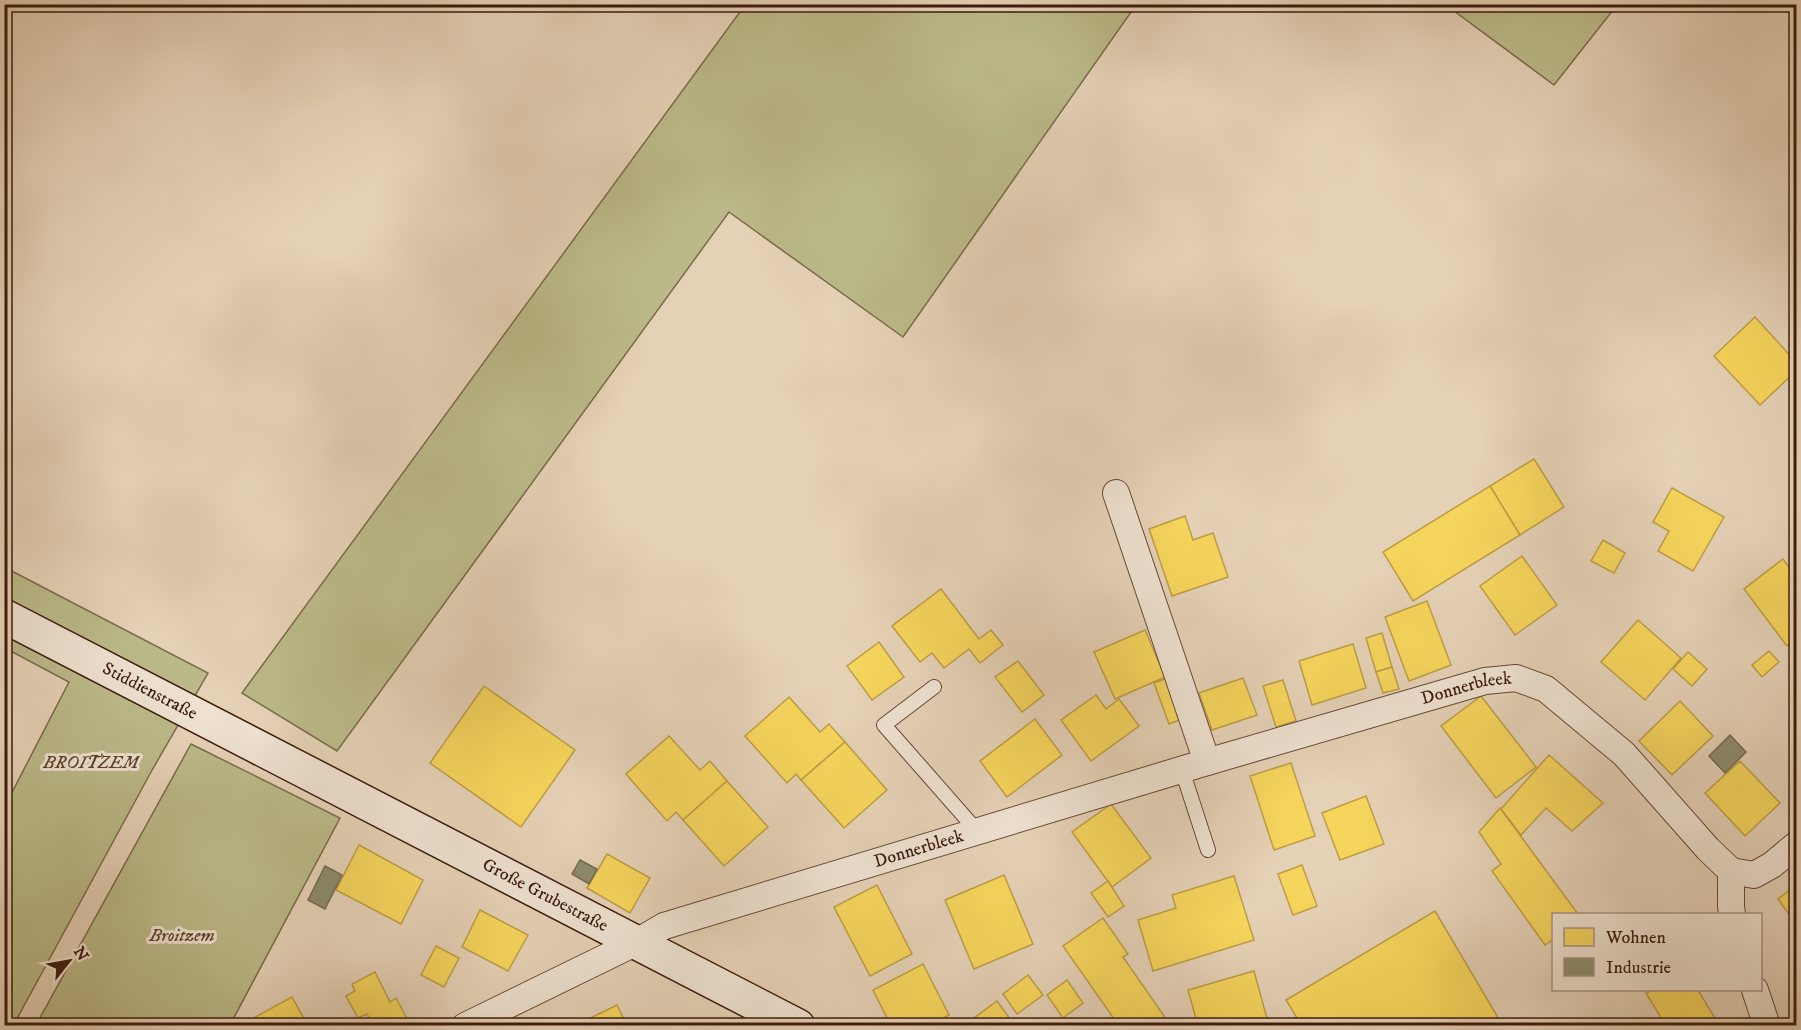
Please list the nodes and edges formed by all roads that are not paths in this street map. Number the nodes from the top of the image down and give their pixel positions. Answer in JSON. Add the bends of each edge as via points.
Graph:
{"nodes":[{"id":1,"x":1116,"y":493,"type":"dead end"},
{"id":2,"x":4,"y":616,"type":"edge"},
{"id":3,"x":934,"y":687,"type":"dead end"},
{"id":4,"x":1207,"y":762,"type":"junction"},
{"id":5,"x":294,"y":764,"type":"joint"},
{"id":6,"x":1182,"y":770,"type":"junction"},
{"id":7,"x":978,"y":832,"type":"junction"},
{"id":8,"x":1797,"y":845,"type":"edge"},
{"id":9,"x":1208,"y":850,"type":"dead end"},
{"id":10,"x":1731,"y":871,"type":"junction"},
{"id":11,"x":1732,"y":913,"type":"edge"},
{"id":12,"x":635,"y":943,"type":"junction"},
{"id":13,"x":1755,"y":991,"type":"edge"},
{"id":14,"x":465,"y":1026,"type":"edge"},
{"id":15,"x":798,"y":1026,"type":"edge"},
{"id":16,"x":1767,"y":1026,"type":"edge"}],
"edges":[{"from":1,"to":4,"type":"street"},
{"from":2,"to":5,"type":"street","name":"Stiddienstraße"},
{"from":3,"to":7,"type":"lane","via":[[884,725]]},
{"from":4,"to":6,"type":"street","name":"Donnerbleek"},
{"from":4,"to":10,"type":"street","name":"Donnerbleek","via":[[1485,681],[1516,678],[1546,689],[1624,754]]},
{"from":5,"to":12,"type":"street","name":"Große Grubestraße"},
{"from":6,"to":7,"type":"street","name":"Donnerbleek"},
{"from":6,"to":9,"type":"lane"},
{"from":7,"to":12,"type":"street","name":"Donnerbleek","via":[[664,926]]},
{"from":8,"to":10,"type":"street","via":[[1754,874]]},
{"from":10,"to":11,"type":"street"},
{"from":12,"to":14,"type":"street","name":"Donnerbleek"},
{"from":12,"to":15,"type":"street","name":"Große Grubestraße"},
{"from":13,"to":16,"type":"street"}]}
